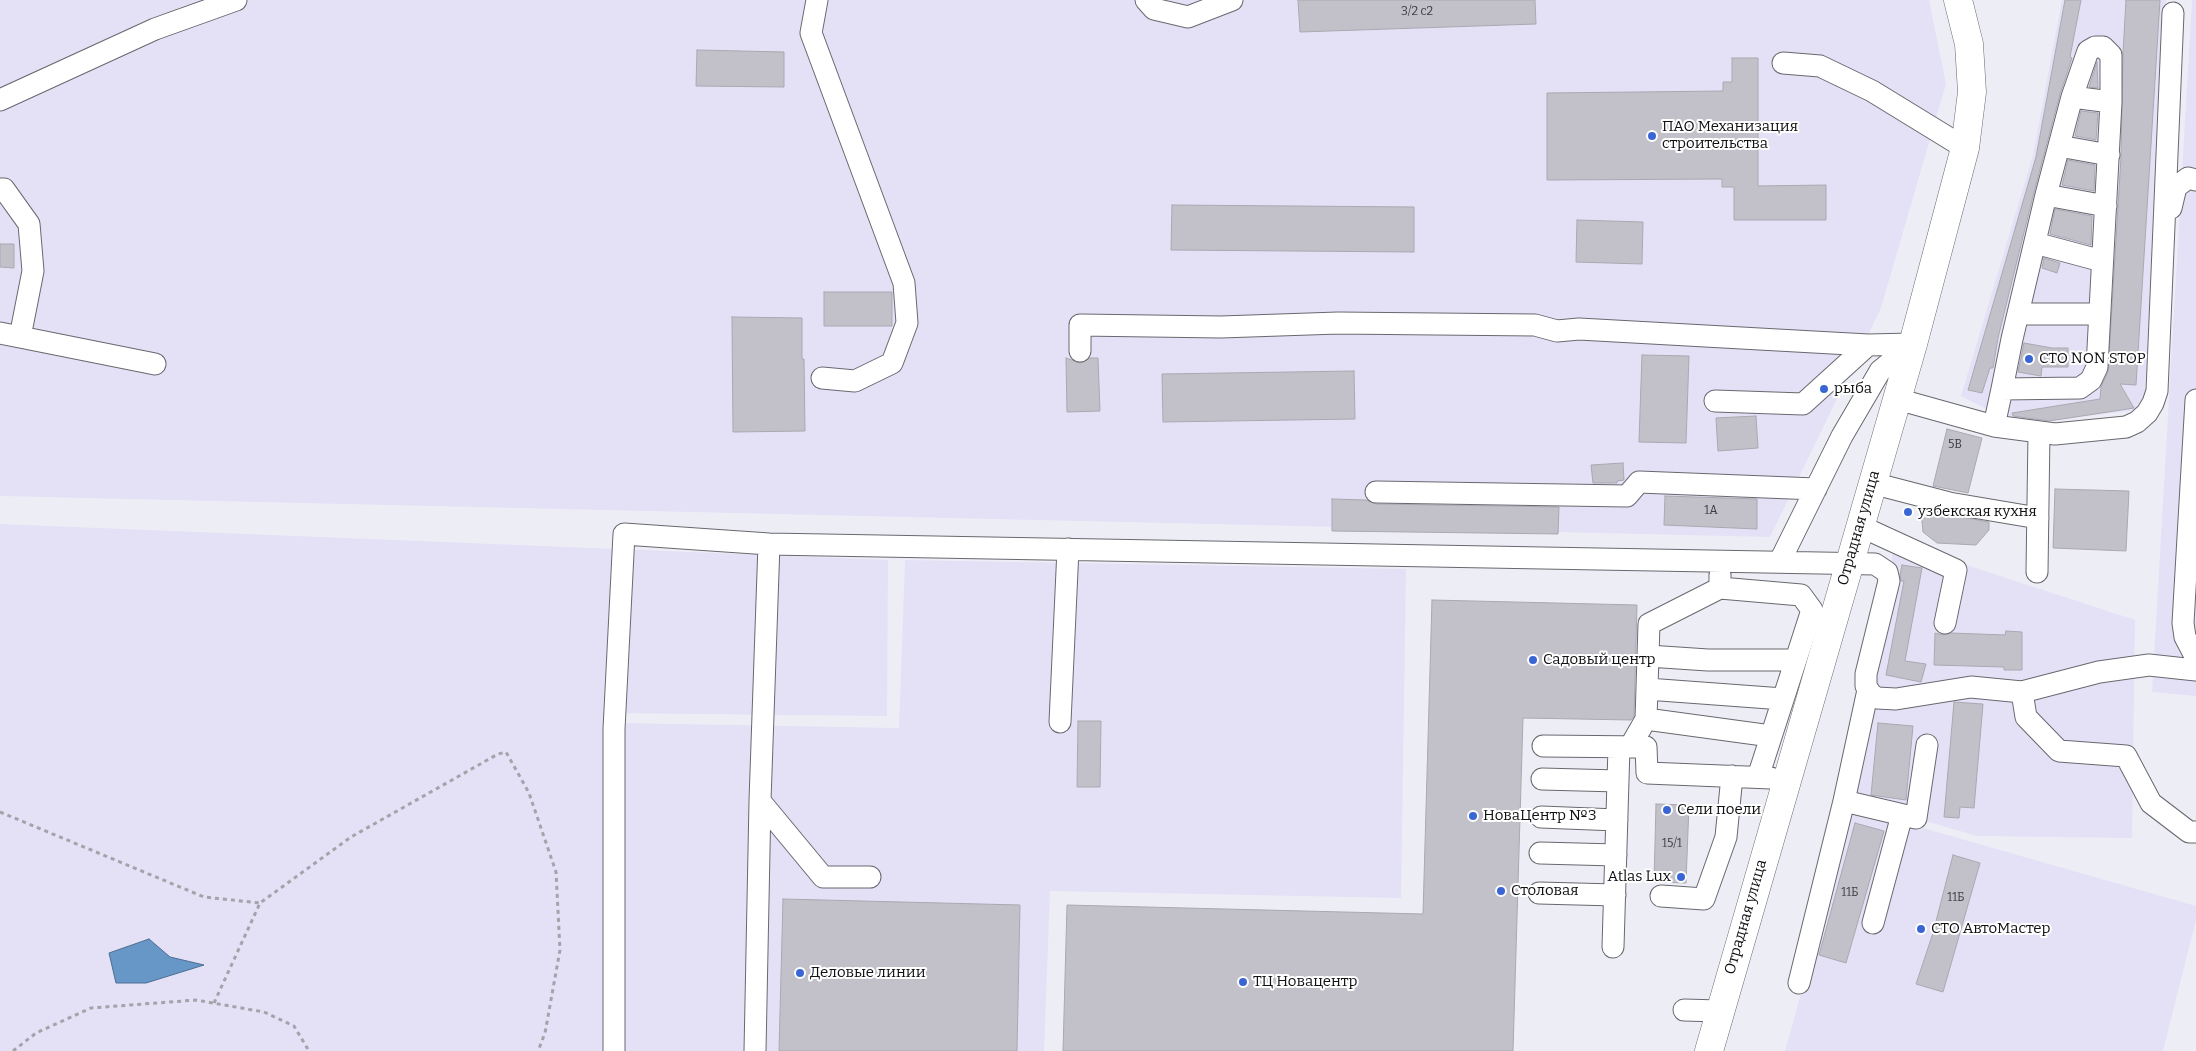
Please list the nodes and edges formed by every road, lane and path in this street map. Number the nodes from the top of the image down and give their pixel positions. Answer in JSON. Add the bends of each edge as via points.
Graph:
{"nodes":[{"id":1,"x":236,"y":0,"type":"edge"},
{"id":2,"x":817,"y":0,"type":"edge"},
{"id":3,"x":1146,"y":0,"type":"edge"},
{"id":4,"x":1232,"y":0,"type":"edge"},
{"id":5,"x":1958,"y":0,"type":"edge"},
{"id":6,"x":2173,"y":13,"type":"dead end"},
{"id":7,"x":1783,"y":63,"type":"dead end"},
{"id":8,"x":2072,"y":97,"type":"junction"},
{"id":9,"x":0,"y":100,"type":"edge"},
{"id":10,"x":2111,"y":102,"type":"junction"},
{"id":11,"x":2059,"y":146,"type":"junction"},
{"id":12,"x":1965,"y":148,"type":"junction"},
{"id":13,"x":2109,"y":155,"type":"junction"},
{"id":14,"x":2196,"y":180,"type":"edge"},
{"id":15,"x":0,"y":189,"type":"edge"},
{"id":16,"x":2046,"y":195,"type":"junction"},
{"id":17,"x":2106,"y":206,"type":"junction"},
{"id":18,"x":2035,"y":243,"type":"junction"},
{"id":19,"x":2163,"y":244,"type":"junction"},
{"id":20,"x":2102,"y":261,"type":"junction"},
{"id":21,"x":2018,"y":314,"type":"junction"},
{"id":22,"x":2099,"y":314,"type":"junction"},
{"id":23,"x":10,"y":335,"type":"edge"},
{"id":24,"x":1913,"y":344,"type":"junction"},
{"id":25,"x":1868,"y":345,"type":"junction"},
{"id":26,"x":1080,"y":351,"type":"dead end"},
{"id":27,"x":155,"y":364,"type":"dead end"},
{"id":28,"x":822,"y":378,"type":"dead end"},
{"id":29,"x":2002,"y":389,"type":"junction"},
{"id":30,"x":1897,"y":399,"type":"junction"},
{"id":31,"x":2196,"y":400,"type":"edge"},
{"id":32,"x":1715,"y":401,"type":"dead end"},
{"id":33,"x":1994,"y":426,"type":"junction"},
{"id":34,"x":2039,"y":432,"type":"junction"},
{"id":35,"x":1872,"y":483,"type":"junction"},
{"id":36,"x":1816,"y":489,"type":"junction"},
{"id":37,"x":1376,"y":492,"type":"dead end"},
{"id":38,"x":2038,"y":518,"type":"junction"},
{"id":39,"x":1860,"y":526,"type":"junction"},
{"id":40,"x":769,"y":544,"type":"junction"},
{"id":41,"x":1068,"y":549,"type":"junction"},
{"id":42,"x":1721,"y":560,"type":"junction"},
{"id":43,"x":1780,"y":561,"type":"junction"},
{"id":44,"x":1849,"y":563,"type":"junction"},
{"id":45,"x":2037,"y":572,"type":"dead end"},
{"id":46,"x":1720,"y":588,"type":"junction"},
{"id":47,"x":1945,"y":623,"type":"dead end"},
{"id":48,"x":2185,"y":637,"type":"junction"},
{"id":49,"x":1648,"y":656,"type":"junction"},
{"id":50,"x":2196,"y":658,"type":"edge"},
{"id":51,"x":1796,"y":660,"type":"junction"},
{"id":52,"x":2165,"y":666,"type":"junction"},
{"id":53,"x":2196,"y":670,"type":"edge"},
{"id":54,"x":1647,"y":689,"type":"junction"},
{"id":55,"x":1868,"y":690,"type":"junction"},
{"id":56,"x":2022,"y":692,"type":"junction"},
{"id":57,"x":1783,"y":699,"type":"junction"},
{"id":58,"x":1646,"y":719,"type":"junction"},
{"id":59,"x":1060,"y":722,"type":"dead end"},
{"id":60,"x":1771,"y":736,"type":"junction"},
{"id":61,"x":1927,"y":745,"type":"dead end"},
{"id":62,"x":1543,"y":746,"type":"dead end"},
{"id":63,"x":1625,"y":747,"type":"junction"},
{"id":64,"x":1732,"y":776,"type":"junction"},
{"id":65,"x":1758,"y":777,"type":"junction"},
{"id":66,"x":1787,"y":778,"type":"junction"},
{"id":67,"x":1542,"y":779,"type":"dead end"},
{"id":68,"x":1618,"y":781,"type":"junction"},
{"id":69,"x":760,"y":801,"type":"junction"},
{"id":70,"x":1844,"y":801,"type":"junction"},
{"id":71,"x":0,"y":812,"type":"edge"},
{"id":72,"x":1902,"y":815,"type":"junction"},
{"id":73,"x":1541,"y":818,"type":"dead end"},
{"id":74,"x":1617,"y":820,"type":"junction"},
{"id":75,"x":2196,"y":832,"type":"edge"},
{"id":76,"x":1540,"y":853,"type":"dead end"},
{"id":77,"x":1616,"y":855,"type":"junction"},
{"id":78,"x":870,"y":876,"type":"dead end"},
{"id":79,"x":1539,"y":893,"type":"dead end"},
{"id":80,"x":1615,"y":895,"type":"junction"},
{"id":81,"x":1661,"y":896,"type":"dead end"},
{"id":82,"x":260,"y":904,"type":"junction"},
{"id":83,"x":1872,"y":923,"type":"dead end"},
{"id":84,"x":1613,"y":947,"type":"dead end"},
{"id":85,"x":1799,"y":982,"type":"dead end"},
{"id":86,"x":214,"y":1003,"type":"junction"},
{"id":87,"x":1684,"y":1010,"type":"dead end"},
{"id":88,"x":1719,"y":1011,"type":"junction"},
{"id":89,"x":14,"y":1051,"type":"edge"},
{"id":90,"x":309,"y":1051,"type":"edge"},
{"id":91,"x":538,"y":1051,"type":"edge"},
{"id":92,"x":614,"y":1051,"type":"edge"},
{"id":93,"x":755,"y":1051,"type":"edge"},
{"id":94,"x":1709,"y":1051,"type":"edge"}],
"edges":[{"from":1,"to":9,"type":"lane","via":[[155,29]]},
{"from":2,"to":28,"type":"lane","via":[[811,33],[904,283],[908,323],[892,363],[856,380]]},
{"from":3,"to":4,"type":"lane","via":[[1154,9],[1188,17]]},
{"from":5,"to":12,"type":"main road","name":"Отрадная улица","via":[[1968,44],[1972,92]]},
{"from":6,"to":19,"type":"lane"},
{"from":7,"to":12,"type":"lane","via":[[1820,66],[1855,82]]},
{"from":8,"to":10,"type":"lane"},
{"from":8,"to":10,"type":"lane","via":[[2088,51],[2103,47],[2111,55]]},
{"from":8,"to":11,"type":"lane"},
{"from":10,"to":13,"type":"lane"},
{"from":11,"to":13,"type":"lane"},
{"from":11,"to":16,"type":"lane"},
{"from":12,"to":24,"type":"main road","name":"Отрадная улица"},
{"from":13,"to":17,"type":"lane"},
{"from":14,"to":19,"type":"lane","via":[[2188,178],[2176,187]]},
{"from":15,"to":23,"type":"lane","via":[[4,189],[28,224],[33,271]]},
{"from":16,"to":17,"type":"lane"},
{"from":16,"to":18,"type":"lane"},
{"from":17,"to":20,"type":"lane"},
{"from":18,"to":20,"type":"lane"},
{"from":18,"to":21,"type":"lane"},
{"from":19,"to":34,"type":"lane","via":[[2157,391],[2146,414],[2126,427],[2054,434]]},
{"from":20,"to":22,"type":"lane"},
{"from":21,"to":22,"type":"lane"},
{"from":21,"to":29,"type":"lane"},
{"from":22,"to":29,"type":"lane","via":[[2097,367],[2086,385],[2080,388]]},
{"from":23,"to":27,"type":"lane"},
{"from":24,"to":25,"type":"lane"},
{"from":24,"to":30,"type":"main road","name":"Отрадная улица"},
{"from":24,"to":36,"type":"lane","via":[[1880,372],[1842,436]]},
{"from":25,"to":26,"type":"lane","via":[[1579,329],[1557,331],[1535,325],[1338,323],[1221,327],[1080,324]]},
{"from":25,"to":32,"type":"lane","via":[[1803,404]]},
{"from":29,"to":33,"type":"lane"},
{"from":30,"to":33,"type":"lane"},
{"from":30,"to":35,"type":"main road","name":"Отрадная улица"},
{"from":31,"to":48,"type":"lane","via":[[2183,623]]},
{"from":33,"to":34,"type":"lane"},
{"from":34,"to":38,"type":"lane"},
{"from":35,"to":38,"type":"lane","via":[[1949,503]]},
{"from":35,"to":39,"type":"main road","name":"Отрадная улица"},
{"from":36,"to":37,"type":"lane","via":[[1639,482],[1627,496]]},
{"from":36,"to":43,"type":"lane"},
{"from":38,"to":45,"type":"lane"},
{"from":39,"to":44,"type":"main road","name":"Отрадная улица"},
{"from":39,"to":47,"type":"lane","via":[[1956,570]]},
{"from":40,"to":41,"type":"lane"},
{"from":40,"to":69,"type":"lane"},
{"from":40,"to":92,"type":"lane","via":[[624,534],[614,729]]},
{"from":41,"to":42,"type":"lane"},
{"from":41,"to":59,"type":"lane"},
{"from":42,"to":43,"type":"lane"},
{"from":42,"to":46,"type":"lane"},
{"from":43,"to":44,"type":"lane"},
{"from":44,"to":55,"type":"lane","via":[[1880,566],[1889,577],[1866,674]]},
{"from":44,"to":66,"type":"main road","name":"Отрадная улица"},
{"from":46,"to":49,"type":"lane","via":[[1649,624]]},
{"from":46,"to":51,"type":"lane","via":[[1801,595],[1812,610]]},
{"from":48,"to":50,"type":"lane"},
{"from":48,"to":52,"type":"lane","via":[[2179,656]]},
{"from":49,"to":51,"type":"lane"},
{"from":49,"to":54,"type":"lane"},
{"from":51,"to":57,"type":"lane"},
{"from":52,"to":53,"type":"lane"},
{"from":52,"to":56,"type":"lane","via":[[2098,672]]},
{"from":54,"to":57,"type":"lane"},
{"from":54,"to":58,"type":"lane"},
{"from":55,"to":56,"type":"lane","via":[[1878,698],[1896,699],[1971,687]]},
{"from":55,"to":70,"type":"lane"},
{"from":56,"to":75,"type":"lane","via":[[2026,717],[2059,751],[2126,756],[2151,803],[2188,832]]},
{"from":57,"to":60,"type":"lane"},
{"from":58,"to":60,"type":"lane"},
{"from":58,"to":63,"type":"lane"},
{"from":60,"to":65,"type":"lane"},
{"from":61,"to":72,"type":"lane","via":[[1916,818]]},
{"from":62,"to":63,"type":"lane"},
{"from":63,"to":64,"type":"lane","via":[[1646,747],[1647,773]]},
{"from":63,"to":68,"type":"lane"},
{"from":64,"to":65,"type":"lane"},
{"from":64,"to":81,"type":"lane","via":[[1726,837],[1704,899]]},
{"from":65,"to":66,"type":"lane"},
{"from":66,"to":88,"type":"main road","name":"Отрадная улица"},
{"from":67,"to":68,"type":"lane"},
{"from":68,"to":74,"type":"lane"},
{"from":69,"to":78,"type":"lane","via":[[822,876]]},
{"from":69,"to":93,"type":"lane"},
{"from":70,"to":72,"type":"lane"},
{"from":70,"to":85,"type":"lane"},
{"from":71,"to":82,"type":"path","via":[[204,898]]},
{"from":72,"to":83,"type":"lane"},
{"from":73,"to":74,"type":"lane"},
{"from":74,"to":77,"type":"lane"},
{"from":76,"to":77,"type":"lane"},
{"from":77,"to":80,"type":"lane"},
{"from":79,"to":80,"type":"lane"},
{"from":80,"to":84,"type":"lane"},
{"from":82,"to":86,"type":"path"},
{"from":82,"to":91,"type":"path","via":[[351,838],[506,752],[529,793],[556,872],[560,950],[545,1033]]},
{"from":86,"to":89,"type":"path","via":[[196,1000],[91,1008],[36,1033]]},
{"from":86,"to":90,"type":"path","via":[[264,1012],[294,1026]]},
{"from":87,"to":88,"type":"lane"},
{"from":88,"to":94,"type":"main road","name":"Отрадная улица"}]}
